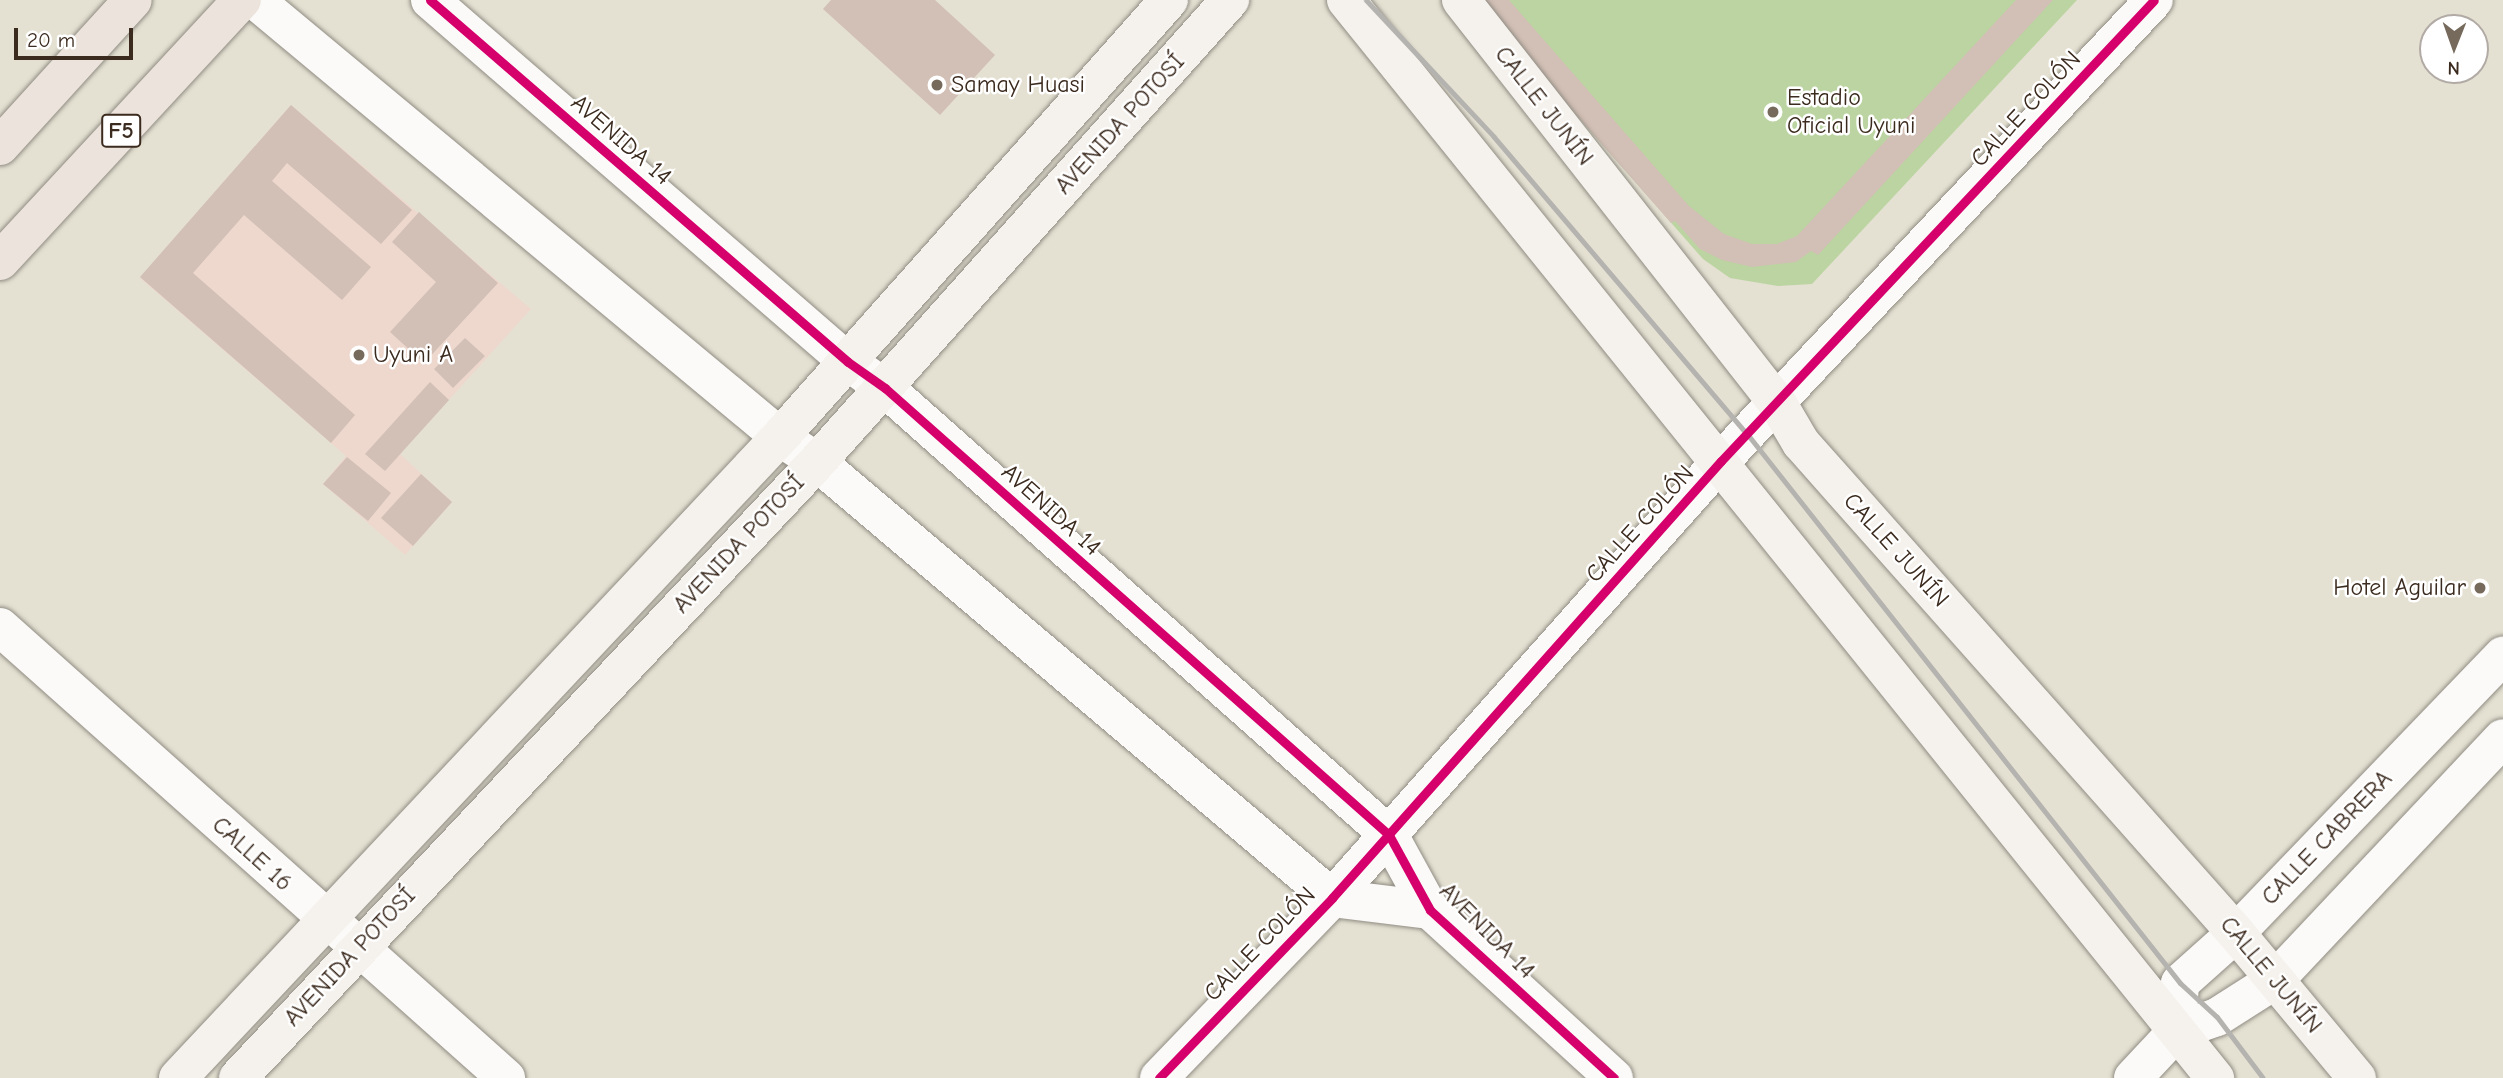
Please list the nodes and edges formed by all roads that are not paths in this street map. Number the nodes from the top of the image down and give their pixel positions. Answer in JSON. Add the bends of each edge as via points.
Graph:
{"nodes":[{"id":1,"x":134,"y":0,"type":"edge"},
{"id":2,"x":242,"y":0,"type":"edge"},
{"id":3,"x":255,"y":0,"type":"edge"},
{"id":4,"x":430,"y":0,"type":"edge"},
{"id":5,"x":1169,"y":0,"type":"edge"},
{"id":6,"x":1230,"y":0,"type":"edge"},
{"id":7,"x":1346,"y":0,"type":"edge"},
{"id":8,"x":1461,"y":0,"type":"edge"},
{"id":9,"x":2154,"y":0,"type":"edge"},
{"id":10,"x":0,"y":146,"type":"edge"},
{"id":11,"x":0,"y":261,"type":"edge"},
{"id":12,"x":848,"y":362,"type":"junction"},
{"id":13,"x":885,"y":388,"type":"junction"},
{"id":14,"x":1778,"y":404,"type":"junction"},
{"id":15,"x":780,"y":436,"type":"junction"},
{"id":16,"x":1721,"y":461,"type":"junction"},
{"id":17,"x":817,"y":462,"type":"junction"},
{"id":18,"x":0,"y":627,"type":"edge"},
{"id":19,"x":2503,"y":656,"type":"edge"},
{"id":20,"x":2503,"y":738,"type":"edge"},
{"id":21,"x":1389,"y":835,"type":"junction"},
{"id":22,"x":1332,"y":898,"type":"junction"},
{"id":23,"x":1430,"y":910,"type":"junction"},
{"id":24,"x":324,"y":919,"type":"junction"},
{"id":25,"x":2236,"y":933,"type":"junction"},
{"id":26,"x":360,"y":945,"type":"junction"},
{"id":27,"x":2275,"y":980,"type":"junction"},
{"id":28,"x":2177,"y":1031,"type":"junction"},
{"id":29,"x":178,"y":1078,"type":"edge"},
{"id":30,"x":238,"y":1078,"type":"edge"},
{"id":31,"x":506,"y":1078,"type":"edge"},
{"id":32,"x":1159,"y":1078,"type":"edge"},
{"id":33,"x":1614,"y":1078,"type":"edge"},
{"id":34,"x":2133,"y":1078,"type":"edge"},
{"id":35,"x":2215,"y":1078,"type":"edge"},
{"id":36,"x":2357,"y":1078,"type":"edge"}],
"edges":[{"from":1,"to":10,"type":"highway"},
{"from":2,"to":11,"type":"highway","number":"F5"},
{"from":3,"to":15,"type":"street"},
{"from":4,"to":12,"type":"street","name":"AVENIDA 14"},
{"from":5,"to":12,"type":"main road","name":"AVENIDA POTOSÍ"},
{"from":6,"to":13,"type":"main road","name":"AVENIDA POTOSÍ"},
{"from":7,"to":16,"type":"main road"},
{"from":8,"to":14,"type":"main road","name":"CALLE JUNÍN"},
{"from":9,"to":14,"type":"street","name":"CALLE COLÓN"},
{"from":12,"to":13,"type":"street","name":"AVENIDA 14"},
{"from":12,"to":15,"type":"main road","name":"AVENIDA POTOSÍ"},
{"from":13,"to":17,"type":"main road","name":"AVENIDA POTOSÍ"},
{"from":13,"to":21,"type":"street","name":"AVENIDA 14"},
{"from":14,"to":16,"type":"street","name":"CALLE COLÓN"},
{"from":14,"to":25,"type":"main road","name":"CALLE JUNÍN","via":[[1801,443]]},
{"from":15,"to":17,"type":"street"},
{"from":15,"to":24,"type":"main road","name":"AVENIDA POTOSÍ"},
{"from":16,"to":21,"type":"street","name":"CALLE COLÓN"},
{"from":16,"to":28,"type":"main road","via":[[1764,521]]},
{"from":17,"to":22,"type":"street"},
{"from":17,"to":26,"type":"main road","name":"AVENIDA POTOSÍ"},
{"from":18,"to":24,"type":"street","name":"CALLE 16"},
{"from":19,"to":25,"type":"street","name":"CALLE CABRERA"},
{"from":20,"to":27,"type":"street"},
{"from":21,"to":22,"type":"street","name":"CALLE COLÓN"},
{"from":21,"to":23,"type":"street","name":"AVENIDA 14"},
{"from":22,"to":23,"type":"street","name":"AVENIDA 14"},
{"from":22,"to":32,"type":"street","name":"CALLE COLÓN"},
{"from":23,"to":33,"type":"street","name":"AVENIDA 14"},
{"from":24,"to":26,"type":"street","name":"CALLE 16"},
{"from":24,"to":29,"type":"main road","name":"AVENIDA POTOSÍ"},
{"from":25,"to":27,"type":"main road","name":"CALLE JUNÍN"},
{"from":25,"to":28,"type":"street","name":"CALLE CABRERA","via":[[2180,983]]},
{"from":26,"to":30,"type":"main road","name":"AVENIDA POTOSÍ"},
{"from":26,"to":31,"type":"street","name":"CALLE 16"},
{"from":27,"to":28,"type":"street","via":[[2217,1017]]},
{"from":27,"to":36,"type":"main road","name":"CALLE JUNÍN"},
{"from":28,"to":34,"type":"street"},
{"from":28,"to":35,"type":"main road"}]}
